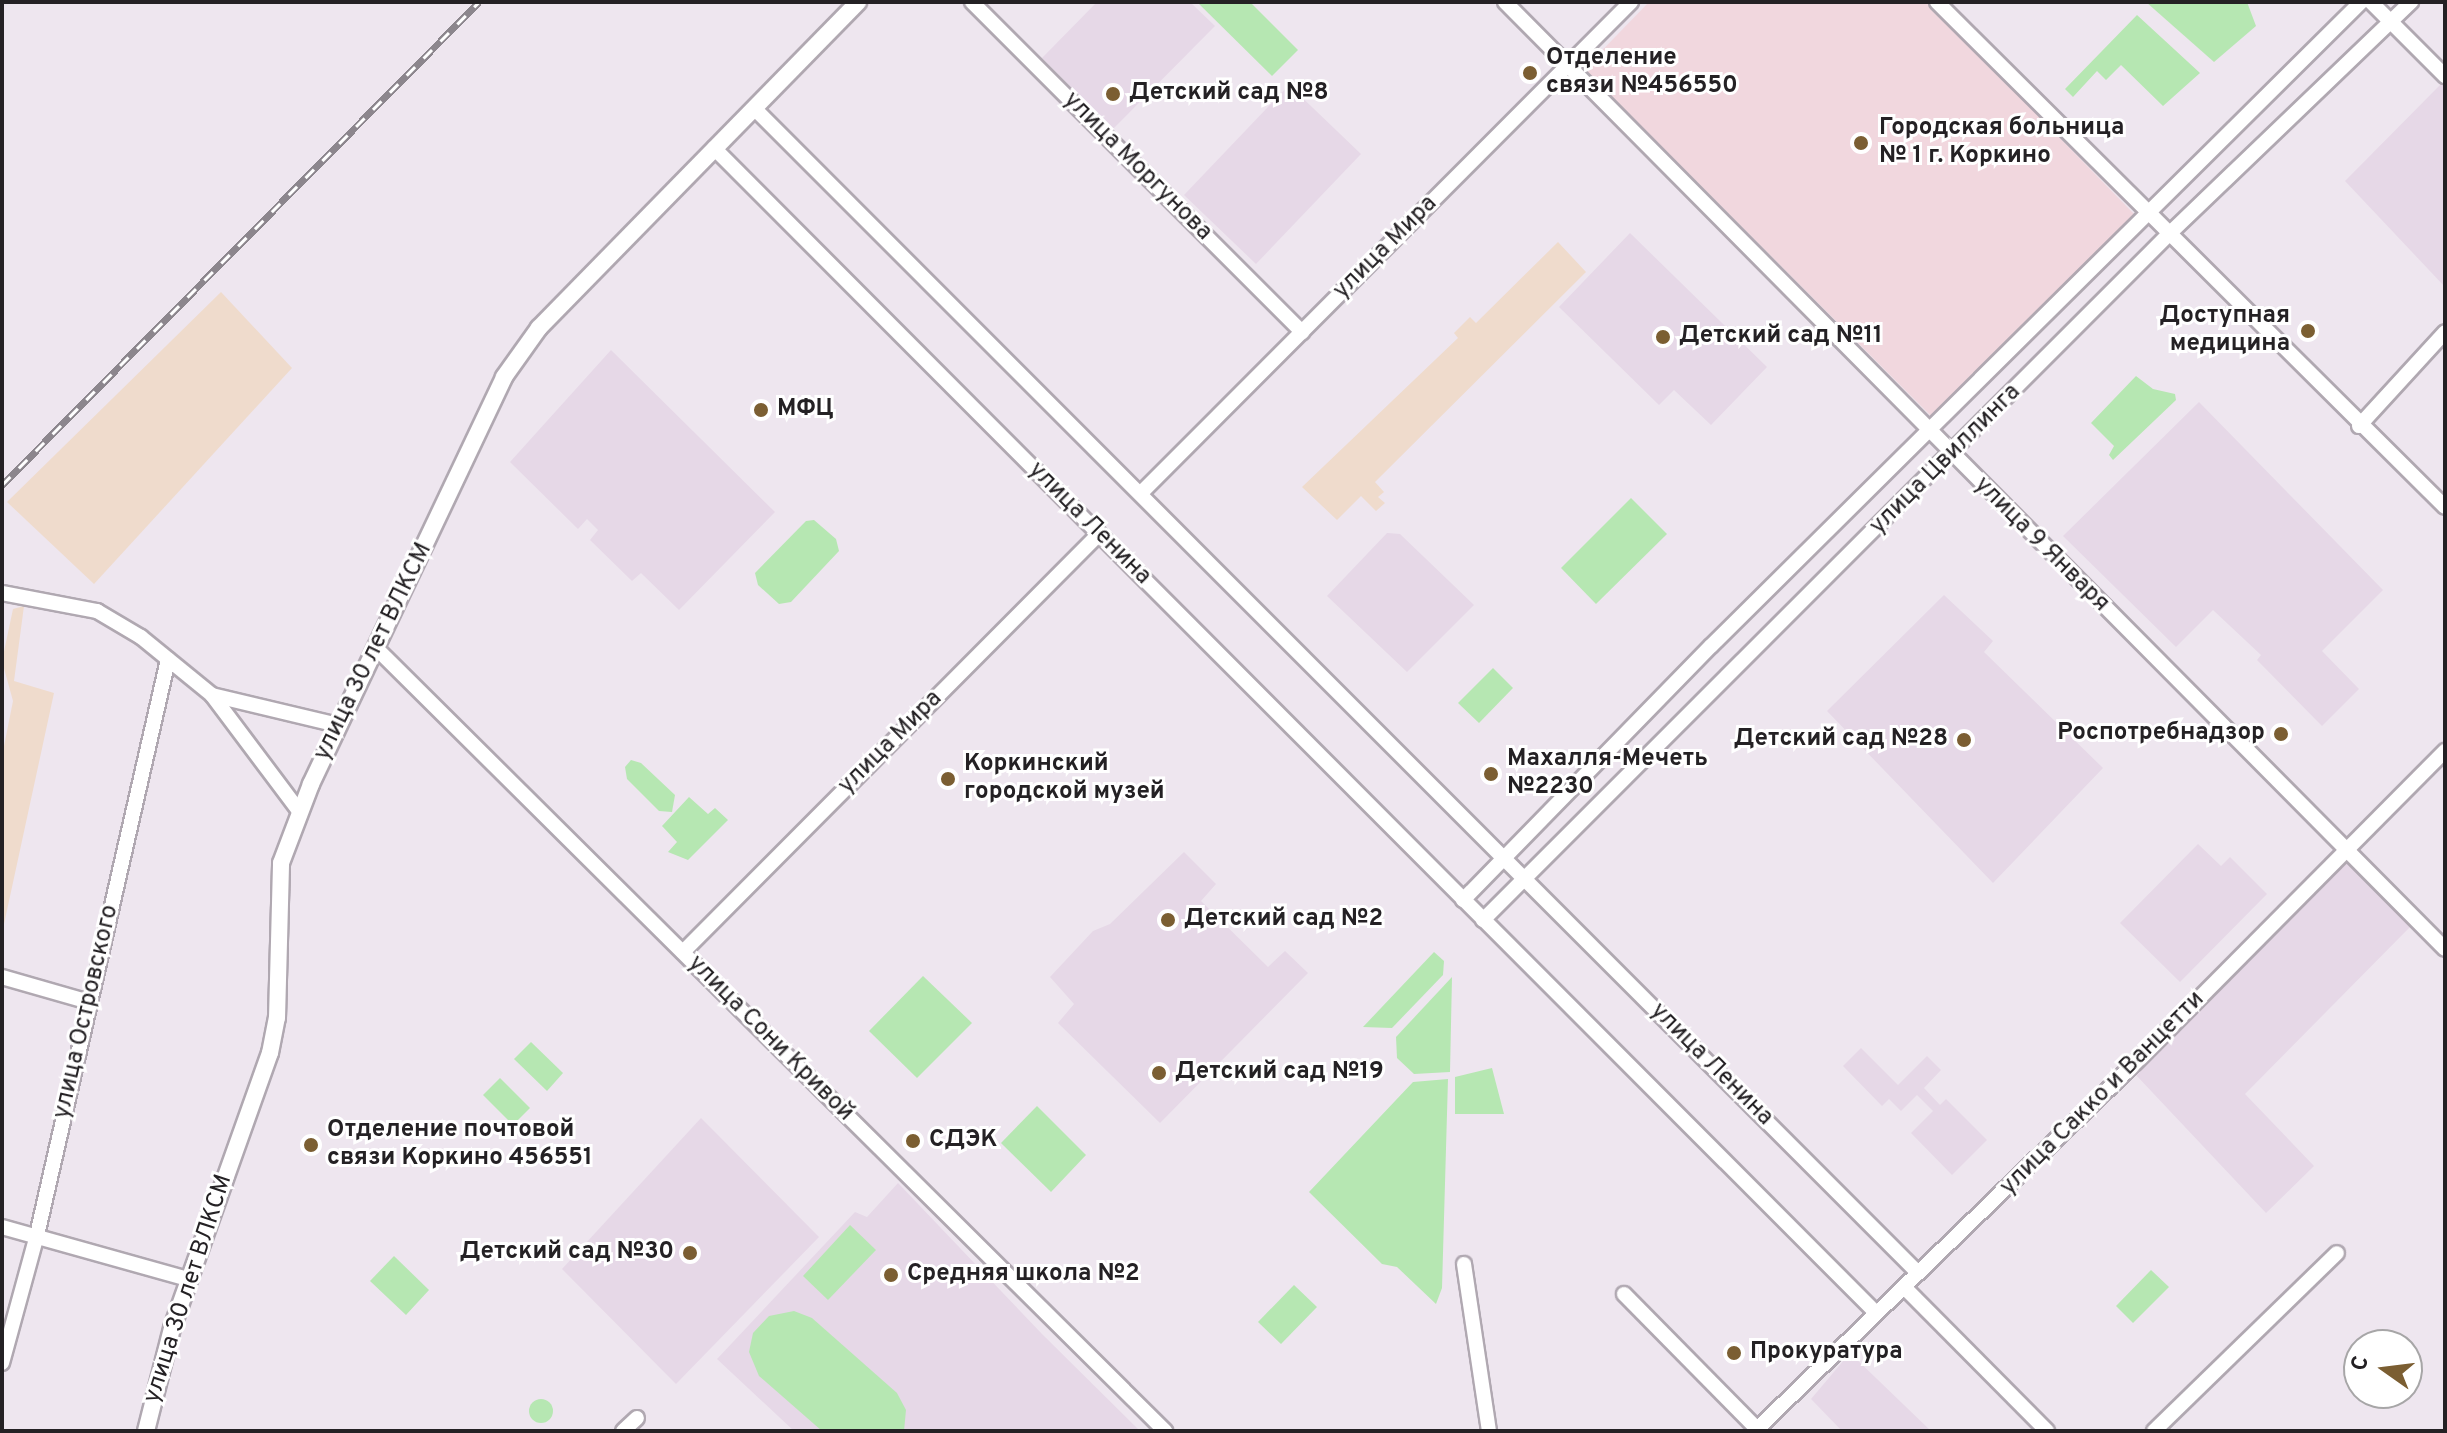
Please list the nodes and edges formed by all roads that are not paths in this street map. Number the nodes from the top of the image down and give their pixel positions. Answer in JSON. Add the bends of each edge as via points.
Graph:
{"nodes":[{"id":1,"x":858,"y":2,"type":"edge"},
{"id":2,"x":972,"y":2,"type":"edge"},
{"id":3,"x":1505,"y":2,"type":"edge"},
{"id":4,"x":1631,"y":2,"type":"edge"},
{"id":5,"x":1937,"y":2,"type":"edge"},
{"id":6,"x":2361,"y":2,"type":"edge"},
{"id":7,"x":2371,"y":2,"type":"edge"},
{"id":8,"x":2411,"y":2,"type":"edge"},
{"id":9,"x":2391,"y":21,"type":"junction"},
{"id":10,"x":1569,"y":66,"type":"junction"},
{"id":11,"x":2445,"y":76,"type":"edge"},
{"id":12,"x":754,"y":108,"type":"junction"},
{"id":13,"x":714,"y":148,"type":"junction"},
{"id":14,"x":2147,"y":213,"type":"junction"},
{"id":15,"x":2168,"y":235,"type":"junction"},
{"id":16,"x":1302,"y":332,"type":"junction"},
{"id":17,"x":2445,"y":332,"type":"edge"},
{"id":18,"x":2359,"y":426,"type":"junction"},
{"id":19,"x":1931,"y":428,"type":"junction"},
{"id":20,"x":1952,"y":454,"type":"junction"},
{"id":21,"x":1141,"y":493,"type":"junction"},
{"id":22,"x":2445,"y":507,"type":"edge"},
{"id":23,"x":1099,"y":534,"type":"junction"},
{"id":24,"x":2,"y":593,"type":"edge"},
{"id":25,"x":376,"y":648,"type":"junction"},
{"id":26,"x":168,"y":660,"type":"junction"},
{"id":27,"x":212,"y":695,"type":"junction"},
{"id":28,"x":338,"y":725,"type":"junction"},
{"id":29,"x":2445,"y":751,"type":"edge"},
{"id":30,"x":299,"y":811,"type":"junction"},
{"id":31,"x":2346,"y":851,"type":"junction"},
{"id":32,"x":1504,"y":857,"type":"junction"},
{"id":33,"x":1525,"y":877,"type":"junction"},
{"id":34,"x":1463,"y":900,"type":"junction"},
{"id":35,"x":1483,"y":920,"type":"junction"},
{"id":36,"x":2445,"y":949,"type":"edge"},
{"id":37,"x":683,"y":952,"type":"junction"},
{"id":38,"x":2,"y":977,"type":"edge"},
{"id":39,"x":89,"y":1002,"type":"junction"},
{"id":40,"x":2,"y":1227,"type":"edge"},
{"id":41,"x":37,"y":1235,"type":"junction"},
{"id":42,"x":2337,"y":1253,"type":"dead end"},
{"id":43,"x":1464,"y":1264,"type":"dead end"},
{"id":44,"x":1918,"y":1273,"type":"junction"},
{"id":45,"x":188,"y":1279,"type":"junction"},
{"id":46,"x":1904,"y":1287,"type":"junction"},
{"id":47,"x":1624,"y":1294,"type":"dead end"},
{"id":48,"x":1875,"y":1312,"type":"junction"},
{"id":49,"x":2,"y":1363,"type":"edge"},
{"id":50,"x":637,"y":1418,"type":"dead end"},
{"id":51,"x":1756,"y":1430,"type":"edge"},
{"id":52,"x":146,"y":1431,"type":"edge"},
{"id":53,"x":623,"y":1431,"type":"edge"},
{"id":54,"x":1165,"y":1431,"type":"edge"},
{"id":55,"x":1489,"y":1431,"type":"edge"},
{"id":56,"x":2047,"y":1431,"type":"edge"},
{"id":57,"x":2154,"y":1431,"type":"edge"}],
"edges":[{"from":1,"to":12,"type":"main road","name":"улица 30 лет ВЛКСМ"},
{"from":2,"to":16,"type":"street","name":"улица Моргунова"},
{"from":3,"to":10,"type":"street","name":"улица 9 Января"},
{"from":4,"to":10,"type":"street","name":"улица Мира"},
{"from":5,"to":14,"type":"street"},
{"from":6,"to":14,"type":"street","name":"улица Цвиллинга"},
{"from":7,"to":9,"type":"street"},
{"from":8,"to":9,"type":"street","name":"улица Цвиллинга"},
{"from":9,"to":11,"type":"street"},
{"from":9,"to":15,"type":"street","name":"улица Цвиллинга"},
{"from":10,"to":16,"type":"street","name":"улица Мира"},
{"from":10,"to":19,"type":"street","name":"улица 9 Января"},
{"from":12,"to":13,"type":"main road","name":"улица 30 лет ВЛКСМ"},
{"from":12,"to":21,"type":"street","name":"улица Ленина"},
{"from":13,"to":23,"type":"street","name":"улица Ленина"},
{"from":13,"to":25,"type":"main road","name":"улица 30 лет ВЛКСМ","via":[[517,355]]},
{"from":14,"to":15,"type":"street"},
{"from":14,"to":19,"type":"street","name":"улица Цвиллинга"},
{"from":15,"to":18,"type":"street"},
{"from":15,"to":20,"type":"street","name":"улица Цвиллинга"},
{"from":16,"to":21,"type":"street","name":"улица Мира"},
{"from":17,"to":18,"type":"street"},
{"from":18,"to":22,"type":"street"},
{"from":19,"to":20,"type":"street","name":"улица 9 Января"},
{"from":19,"to":32,"type":"street","name":"улица Цвиллинга"},
{"from":20,"to":31,"type":"street","name":"улица 9 Января"},
{"from":20,"to":33,"type":"street","name":"улица Цвиллинга"},
{"from":21,"to":32,"type":"street","name":"улица Ленина"},
{"from":23,"to":34,"type":"street","name":"улица Ленина"},
{"from":23,"to":37,"type":"street","name":"улица Мира"},
{"from":24,"to":26,"type":"street","via":[[97,611]]},
{"from":25,"to":28,"type":"main road","name":"улица 30 лет ВЛКСМ"},
{"from":25,"to":37,"type":"street","name":"улица Сони Кривой"},
{"from":26,"to":27,"type":"street"},
{"from":26,"to":39,"type":"street","name":"улица Островского"},
{"from":27,"to":28,"type":"street"},
{"from":27,"to":30,"type":"street"},
{"from":28,"to":30,"type":"main road","name":"улица 30 лет ВЛКСМ"},
{"from":29,"to":31,"type":"street","name":"улица Сакко и Ванцетти"},
{"from":30,"to":45,"type":"main road","name":"улица 30 лет ВЛКСМ","via":[[281,863],[277,1018],[270,1053]]},
{"from":31,"to":36,"type":"street","name":"улица 9 Января"},
{"from":31,"to":44,"type":"street","name":"улица Сакко и Ванцетти"},
{"from":32,"to":33,"type":"street","name":"улица Ленина"},
{"from":32,"to":34,"type":"street"},
{"from":33,"to":35,"type":"street","name":"улица Цвиллинга"},
{"from":33,"to":44,"type":"street","name":"улица Ленина"},
{"from":34,"to":35,"type":"street","name":"улица Ленина"},
{"from":35,"to":48,"type":"street","name":"улица Ленина"},
{"from":37,"to":54,"type":"street","name":"улица Сони Кривой"},
{"from":38,"to":39,"type":"street"},
{"from":39,"to":41,"type":"street","name":"улица Островского"},
{"from":40,"to":41,"type":"street"},
{"from":41,"to":45,"type":"street"},
{"from":41,"to":49,"type":"street","name":"улица Островского"},
{"from":42,"to":57,"type":"street"},
{"from":43,"to":55,"type":"street"},
{"from":44,"to":46,"type":"street","name":"улица Сакко и Ванцетти"},
{"from":45,"to":52,"type":"main road","name":"улица 30 лет ВЛКСМ"},
{"from":46,"to":48,"type":"street","name":"улица Сакко и Ванцетти"},
{"from":46,"to":56,"type":"street"},
{"from":47,"to":51,"type":"street"},
{"from":48,"to":51,"type":"street","name":"улица Сакко и Ванцетти"},
{"from":50,"to":53,"type":"street"}]}
